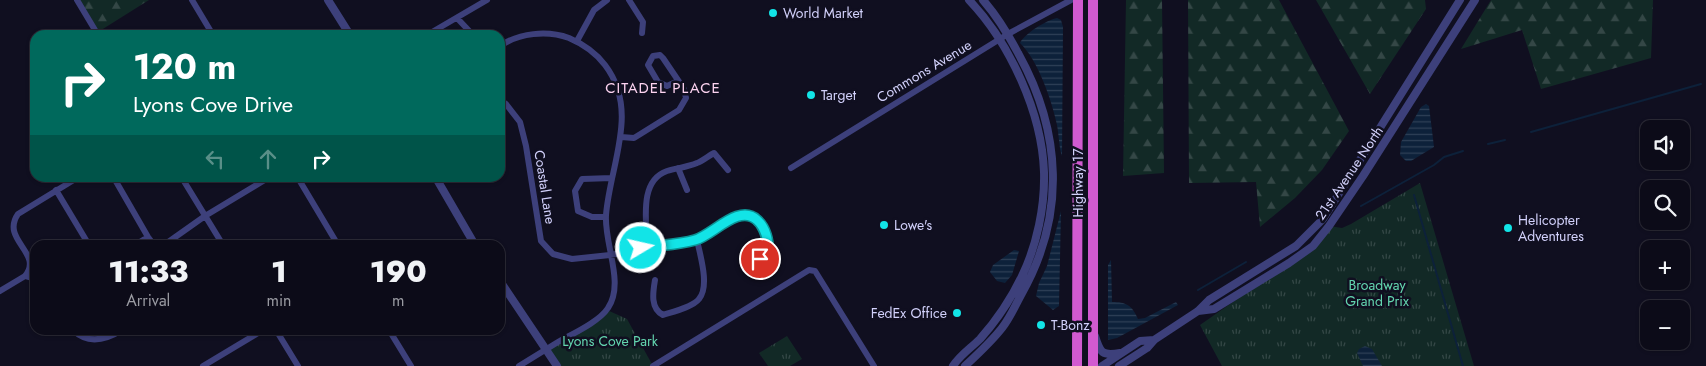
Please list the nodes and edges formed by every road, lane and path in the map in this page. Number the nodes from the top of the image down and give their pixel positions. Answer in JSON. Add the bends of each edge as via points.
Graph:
{"nodes":[{"id":1,"x":77,"y":0,"type":"edge"},
{"id":2,"x":192,"y":0,"type":"edge"},
{"id":3,"x":328,"y":0,"type":"edge"},
{"id":4,"x":487,"y":0,"type":"edge"},
{"id":5,"x":607,"y":0,"type":"edge"},
{"id":6,"x":629,"y":0,"type":"edge"},
{"id":7,"x":969,"y":0,"type":"edge"},
{"id":8,"x":983,"y":0,"type":"edge"},
{"id":9,"x":1071,"y":0,"type":"edge"},
{"id":10,"x":1078,"y":0,"type":"edge"},
{"id":11,"x":1092,"y":0,"type":"edge"},
{"id":12,"x":1460,"y":0,"type":"edge"},
{"id":13,"x":1475,"y":0,"type":"edge"},
{"id":14,"x":457,"y":18,"type":"junction"},
{"id":15,"x":95,"y":30,"type":"edge"},
{"id":16,"x":210,"y":30,"type":"edge"},
{"id":17,"x":347,"y":30,"type":"edge"},
{"id":18,"x":436,"y":30,"type":"edge"},
{"id":19,"x":468,"y":30,"type":"edge"},
{"id":20,"x":642,"y":33,"type":"dead end"},
{"id":21,"x":1008,"y":34,"type":"junction"},
{"id":22,"x":1000,"y":40,"type":"junction"},
{"id":23,"x":577,"y":41,"type":"junction"},
{"id":24,"x":505,"y":42,"type":"edge"},
{"id":25,"x":678,"y":81,"type":"junction"},
{"id":26,"x":505,"y":104,"type":"edge"},
{"id":27,"x":621,"y":137,"type":"junction"},
{"id":28,"x":678,"y":168,"type":"junction"},
{"id":29,"x":791,"y":168,"type":"dead end"},
{"id":30,"x":728,"y":170,"type":"dead end"},
{"id":31,"x":612,"y":178,"type":"junction"},
{"id":32,"x":70,"y":182,"type":"edge"},
{"id":33,"x":116,"y":182,"type":"edge"},
{"id":34,"x":184,"y":182,"type":"edge"},
{"id":35,"x":261,"y":182,"type":"edge"},
{"id":36,"x":300,"y":182,"type":"edge"},
{"id":37,"x":438,"y":182,"type":"edge"},
{"id":38,"x":56,"y":190,"type":"junction"},
{"id":39,"x":687,"y":190,"type":"dead end"},
{"id":40,"x":205,"y":216,"type":"junction"},
{"id":41,"x":606,"y":217,"type":"junction"},
{"id":42,"x":148,"y":237,"type":"junction"},
{"id":43,"x":86,"y":240,"type":"edge"},
{"id":44,"x":143,"y":240,"type":"edge"},
{"id":45,"x":150,"y":240,"type":"edge"},
{"id":46,"x":169,"y":240,"type":"edge"},
{"id":47,"x":220,"y":240,"type":"edge"},
{"id":48,"x":335,"y":240,"type":"edge"},
{"id":49,"x":472,"y":240,"type":"edge"},
{"id":50,"x":697,"y":240,"type":"junction"},
{"id":51,"x":647,"y":247,"type":"junction"},
{"id":52,"x":610,"y":255,"type":"junction"},
{"id":53,"x":752,"y":266,"type":"dead end"},
{"id":54,"x":26,"y":276,"type":"junction"},
{"id":55,"x":30,"y":277,"type":"edge"},
{"id":56,"x":655,"y":280,"type":"dead end"},
{"id":57,"x":505,"y":288,"type":"edge"},
{"id":58,"x":0,"y":291,"type":"edge"},
{"id":59,"x":1198,"y":311,"type":"junction"},
{"id":60,"x":1092,"y":322,"type":"junction"},
{"id":61,"x":80,"y":335,"type":"edge"},
{"id":62,"x":113,"y":335,"type":"edge"},
{"id":63,"x":254,"y":335,"type":"edge"},
{"id":64,"x":279,"y":335,"type":"edge"},
{"id":65,"x":392,"y":335,"type":"edge"},
{"id":66,"x":1154,"y":340,"type":"junction"},
{"id":67,"x":546,"y":349,"type":"junction"},
{"id":68,"x":1124,"y":352,"type":"junction"},
{"id":69,"x":203,"y":366,"type":"edge"},
{"id":70,"x":298,"y":366,"type":"edge"},
{"id":71,"x":411,"y":366,"type":"edge"},
{"id":72,"x":519,"y":366,"type":"edge"},
{"id":73,"x":557,"y":366,"type":"edge"},
{"id":74,"x":653,"y":366,"type":"edge"},
{"id":75,"x":874,"y":366,"type":"edge"},
{"id":76,"x":953,"y":366,"type":"edge"},
{"id":77,"x":965,"y":366,"type":"edge"},
{"id":78,"x":1077,"y":366,"type":"edge"},
{"id":79,"x":1093,"y":366,"type":"edge"},
{"id":80,"x":1102,"y":366,"type":"edge"},
{"id":81,"x":1119,"y":366,"type":"edge"}],
"edges":[{"from":1,"to":15,"type":"street"},
{"from":2,"to":16,"type":"street"},
{"from":3,"to":17,"type":"street"},
{"from":4,"to":14,"type":"street"},
{"from":5,"to":23,"type":"street","via":[[594,10]]},
{"from":6,"to":20,"type":"street","via":[[643,22]]},
{"from":7,"to":22,"type":"street"},
{"from":8,"to":21,"type":"street"},
{"from":9,"to":21,"type":"street","name":"Commons Avenue"},
{"from":10,"to":78,"type":"highway","name":"Highway 17"},
{"from":11,"to":60,"type":"highway","name":"Highway 17"},
{"from":12,"to":59,"type":"street","name":"21st Avenue North","via":[[1323,219],[1296,246],[1209,300]]},
{"from":13,"to":59,"type":"street","name":"21st Avenue North","via":[[1363,176],[1313,246],[1214,309]]},
{"from":14,"to":18,"type":"street"},
{"from":14,"to":19,"type":"street"},
{"from":21,"to":22,"type":"street","name":"Commons Avenue"},
{"from":21,"to":77,"type":"street","via":[[1043,106],[1052,147],[1049,225],[1029,282],[1008,319]]},
{"from":22,"to":29,"type":"street","name":"Commons Avenue"},
{"from":22,"to":76,"type":"street","via":[[1029,101],[1037,128],[1044,195],[1031,253],[1022,276],[997,318]]},
{"from":23,"to":24,"type":"street","via":[[563,36],[535,34]]},
{"from":23,"to":27,"type":"street","via":[[599,57],[617,83],[622,109]]},
{"from":25,"to":25,"type":"street","via":[[667,86],[658,82],[648,65],[653,56],[660,55]]},
{"from":25,"to":27,"type":"street","via":[[686,98],[679,110],[634,138]]},
{"from":26,"to":52,"type":"street","name":"Coastal Lane","via":[[520,122],[541,241],[553,254],[572,259]]},
{"from":27,"to":31,"type":"street"},
{"from":28,"to":30,"type":"street","via":[[698,163],[714,153]]},
{"from":28,"to":39,"type":"street"},
{"from":28,"to":51,"type":"street","via":[[658,176],[647,192]]},
{"from":31,"to":41,"type":"street"},
{"from":31,"to":41,"type":"street","via":[[582,179],[575,191],[578,211],[592,217]]},
{"from":32,"to":38,"type":"street"},
{"from":33,"to":42,"type":"street"},
{"from":34,"to":40,"type":"street"},
{"from":35,"to":40,"type":"street"},
{"from":36,"to":48,"type":"street"},
{"from":37,"to":49,"type":"street"},
{"from":38,"to":43,"type":"street"},
{"from":38,"to":54,"type":"street","via":[[13,220],[13,234],[30,262]]},
{"from":40,"to":46,"type":"street"},
{"from":40,"to":47,"type":"street"},
{"from":41,"to":52,"type":"street"},
{"from":42,"to":44,"type":"street"},
{"from":42,"to":45,"type":"street"},
{"from":50,"to":51,"type":"street","name":"Coastal Lane"},
{"from":50,"to":53,"type":"street","via":[[742,214],[753,216],[764,226],[769,252]]},
{"from":50,"to":56,"type":"street","via":[[704,288],[699,299],[663,316],[657,312],[654,303]]},
{"from":51,"to":52,"type":"street","name":"Coastal Lane"},
{"from":52,"to":67,"type":"street","via":[[615,283],[607,310],[590,324]]},
{"from":54,"to":55,"type":"street"},
{"from":54,"to":58,"type":"street"},
{"from":57,"to":67,"type":"street"},
{"from":59,"to":66,"type":"street","name":"21st Avenue North"},
{"from":60,"to":68,"type":"street","via":[[1099,349],[1107,354]]},
{"from":60,"to":79,"type":"highway","name":"Highway 17"},
{"from":61,"to":62,"type":"street","via":[[98,340]]},
{"from":63,"to":69,"type":"street"},
{"from":64,"to":70,"type":"street"},
{"from":65,"to":71,"type":"street"},
{"from":66,"to":68,"type":"street","name":"21st Avenue North","via":[[1140,342]]},
{"from":66,"to":81,"type":"street","name":"21st Avenue North"},
{"from":67,"to":72,"type":"street"},
{"from":67,"to":73,"type":"street"},
{"from":68,"to":80,"type":"street","name":"21st Avenue North"},
{"from":74,"to":75,"type":"street","via":[[809,270],[816,271]]}]}
